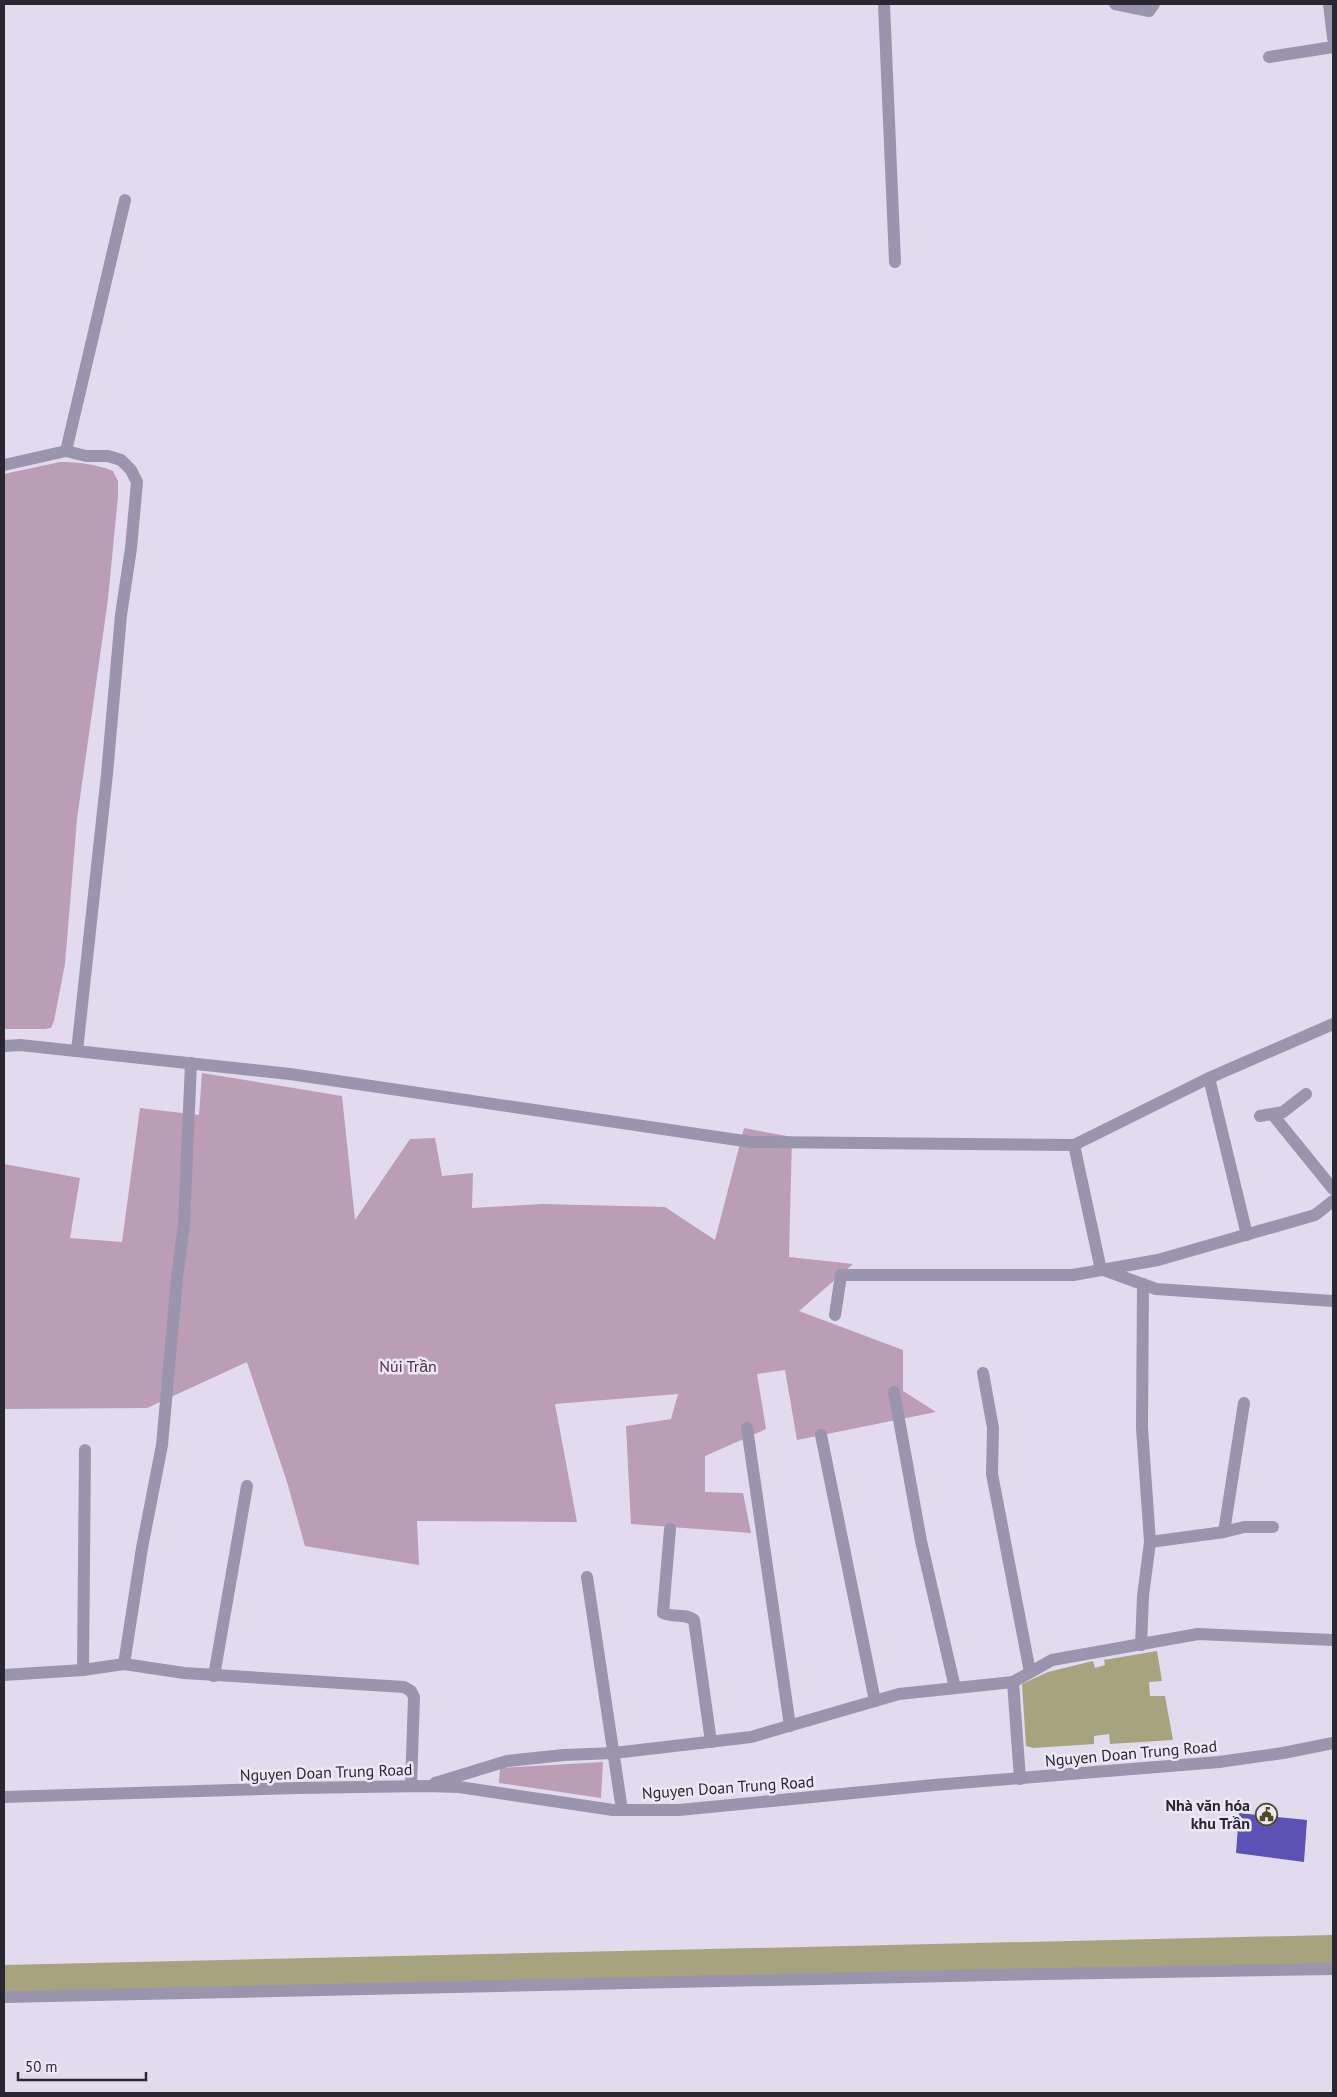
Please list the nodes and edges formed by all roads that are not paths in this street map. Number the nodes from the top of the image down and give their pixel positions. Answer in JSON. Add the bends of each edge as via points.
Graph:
{"nodes":[{"id":1,"x":884,"y":4,"type":"edge"},
{"id":2,"x":1115,"y":4,"type":"edge"},
{"id":3,"x":1154,"y":4,"type":"edge"},
{"id":4,"x":1329,"y":4,"type":"edge"},
{"id":5,"x":1333,"y":38,"type":"edge"},
{"id":6,"x":1333,"y":47,"type":"edge"},
{"id":7,"x":1269,"y":58,"type":"dead end"},
{"id":8,"x":125,"y":200,"type":"dead end"},
{"id":9,"x":895,"y":262,"type":"dead end"},
{"id":10,"x":66,"y":451,"type":"junction"},
{"id":11,"x":4,"y":465,"type":"edge"},
{"id":12,"x":1333,"y":1024,"type":"edge"},
{"id":13,"x":4,"y":1046,"type":"edge"},
{"id":14,"x":77,"y":1051,"type":"junction"},
{"id":15,"x":191,"y":1063,"type":"junction"},
{"id":16,"x":1209,"y":1078,"type":"junction"},
{"id":17,"x":1306,"y":1094,"type":"dead end"},
{"id":18,"x":1074,"y":1145,"type":"junction"},
{"id":19,"x":1333,"y":1189,"type":"edge"},
{"id":20,"x":1333,"y":1201,"type":"edge"},
{"id":21,"x":1247,"y":1235,"type":"junction"},
{"id":22,"x":1101,"y":1270,"type":"junction"},
{"id":23,"x":1143,"y":1284,"type":"junction"},
{"id":24,"x":1333,"y":1301,"type":"edge"},
{"id":25,"x":835,"y":1315,"type":"dead end"},
{"id":26,"x":984,"y":1373,"type":"dead end"},
{"id":27,"x":894,"y":1392,"type":"dead end"},
{"id":28,"x":1244,"y":1403,"type":"dead end"},
{"id":29,"x":747,"y":1428,"type":"dead end"},
{"id":30,"x":821,"y":1435,"type":"dead end"},
{"id":31,"x":85,"y":1450,"type":"dead end"},
{"id":32,"x":247,"y":1486,"type":"dead end"},
{"id":33,"x":1273,"y":1527,"type":"dead end"},
{"id":34,"x":670,"y":1529,"type":"dead end"},
{"id":35,"x":1224,"y":1532,"type":"junction"},
{"id":36,"x":1150,"y":1542,"type":"junction"},
{"id":37,"x":586,"y":1577,"type":"dead end"},
{"id":38,"x":1333,"y":1640,"type":"edge"},
{"id":39,"x":1141,"y":1645,"type":"junction"},
{"id":40,"x":124,"y":1664,"type":"junction"},
{"id":41,"x":82,"y":1670,"type":"junction"},
{"id":42,"x":1030,"y":1672,"type":"junction"},
{"id":43,"x":4,"y":1675,"type":"edge"},
{"id":44,"x":214,"y":1676,"type":"junction"},
{"id":45,"x":1013,"y":1682,"type":"junction"},
{"id":46,"x":955,"y":1688,"type":"junction"},
{"id":47,"x":875,"y":1701,"type":"junction"},
{"id":48,"x":790,"y":1726,"type":"junction"},
{"id":49,"x":711,"y":1742,"type":"junction"},
{"id":50,"x":1333,"y":1743,"type":"edge"},
{"id":51,"x":614,"y":1753,"type":"junction"},
{"id":52,"x":1020,"y":1779,"type":"junction"},
{"id":53,"x":411,"y":1786,"type":"junction"},
{"id":54,"x":426,"y":1786,"type":"junction"},
{"id":55,"x":4,"y":1797,"type":"edge"},
{"id":56,"x":622,"y":1810,"type":"junction"},
{"id":57,"x":1333,"y":1969,"type":"edge"},
{"id":58,"x":4,"y":1998,"type":"edge"}],
"edges":[{"from":1,"to":9,"type":"street"},
{"from":2,"to":3,"type":"street","via":[[1149,11]]},
{"from":4,"to":5,"type":"street"},
{"from":6,"to":7,"type":"street"},
{"from":8,"to":10,"type":"street"},
{"from":10,"to":11,"type":"street"},
{"from":10,"to":14,"type":"street","via":[[120,460],[131,470],[137,482]]},
{"from":12,"to":16,"type":"street"},
{"from":13,"to":14,"type":"street"},
{"from":14,"to":15,"type":"street"},
{"from":15,"to":18,"type":"street","via":[[290,1074],[751,1142]]},
{"from":15,"to":40,"type":"street","via":[[184,1224],[162,1445]]},
{"from":16,"to":18,"type":"street"},
{"from":16,"to":21,"type":"street"},
{"from":17,"to":19,"type":"street","via":[[1283,1112],[1267,1116]]},
{"from":18,"to":22,"type":"street"},
{"from":20,"to":21,"type":"street","via":[[1315,1215]]},
{"from":21,"to":22,"type":"street","via":[[1158,1260]]},
{"from":22,"to":23,"type":"street"},
{"from":22,"to":25,"type":"street","via":[[1073,1275],[841,1275]]},
{"from":23,"to":24,"type":"street","via":[[1156,1289]]},
{"from":23,"to":36,"type":"street","via":[[1142,1428]]},
{"from":26,"to":42,"type":"street","via":[[993,1428],[992,1474]]},
{"from":27,"to":46,"type":"street","via":[[921,1541]]},
{"from":28,"to":35,"type":"street"},
{"from":29,"to":48,"type":"street"},
{"from":30,"to":47,"type":"street"},
{"from":31,"to":41,"type":"street"},
{"from":32,"to":44,"type":"street"},
{"from":33,"to":35,"type":"street","via":[[1244,1527]]},
{"from":34,"to":49,"type":"street","via":[[663,1613],[690,1616],[694,1620]]},
{"from":35,"to":36,"type":"street"},
{"from":36,"to":39,"type":"street"},
{"from":37,"to":51,"type":"street"},
{"from":38,"to":39,"type":"street","via":[[1198,1634]]},
{"from":39,"to":42,"type":"street","via":[[1052,1660]]},
{"from":40,"to":41,"type":"street"},
{"from":40,"to":44,"type":"street"},
{"from":41,"to":43,"type":"street"},
{"from":42,"to":45,"type":"street"},
{"from":44,"to":53,"type":"street","via":[[404,1687],[414,1697]]},
{"from":45,"to":46,"type":"street"},
{"from":45,"to":52,"type":"street"},
{"from":46,"to":47,"type":"street","via":[[899,1694]]},
{"from":47,"to":48,"type":"street"},
{"from":48,"to":49,"type":"street"},
{"from":49,"to":51,"type":"street"},
{"from":50,"to":52,"type":"street","name":"Nguyen Doan Trung Road","via":[[1236,1760]]},
{"from":51,"to":54,"type":"street","via":[[508,1761]]},
{"from":51,"to":56,"type":"street"},
{"from":52,"to":56,"type":"street","name":"Nguyen Doan Trung Road","via":[[679,1810]]},
{"from":53,"to":54,"type":"street","name":"Nguyen Doan Trung Road"},
{"from":53,"to":55,"type":"street","name":"Nguyen Doan Trung Road"},
{"from":54,"to":56,"type":"street","name":"Nguyen Doan Trung Road","via":[[459,1787]]},
{"from":57,"to":58,"type":"street"}]}
